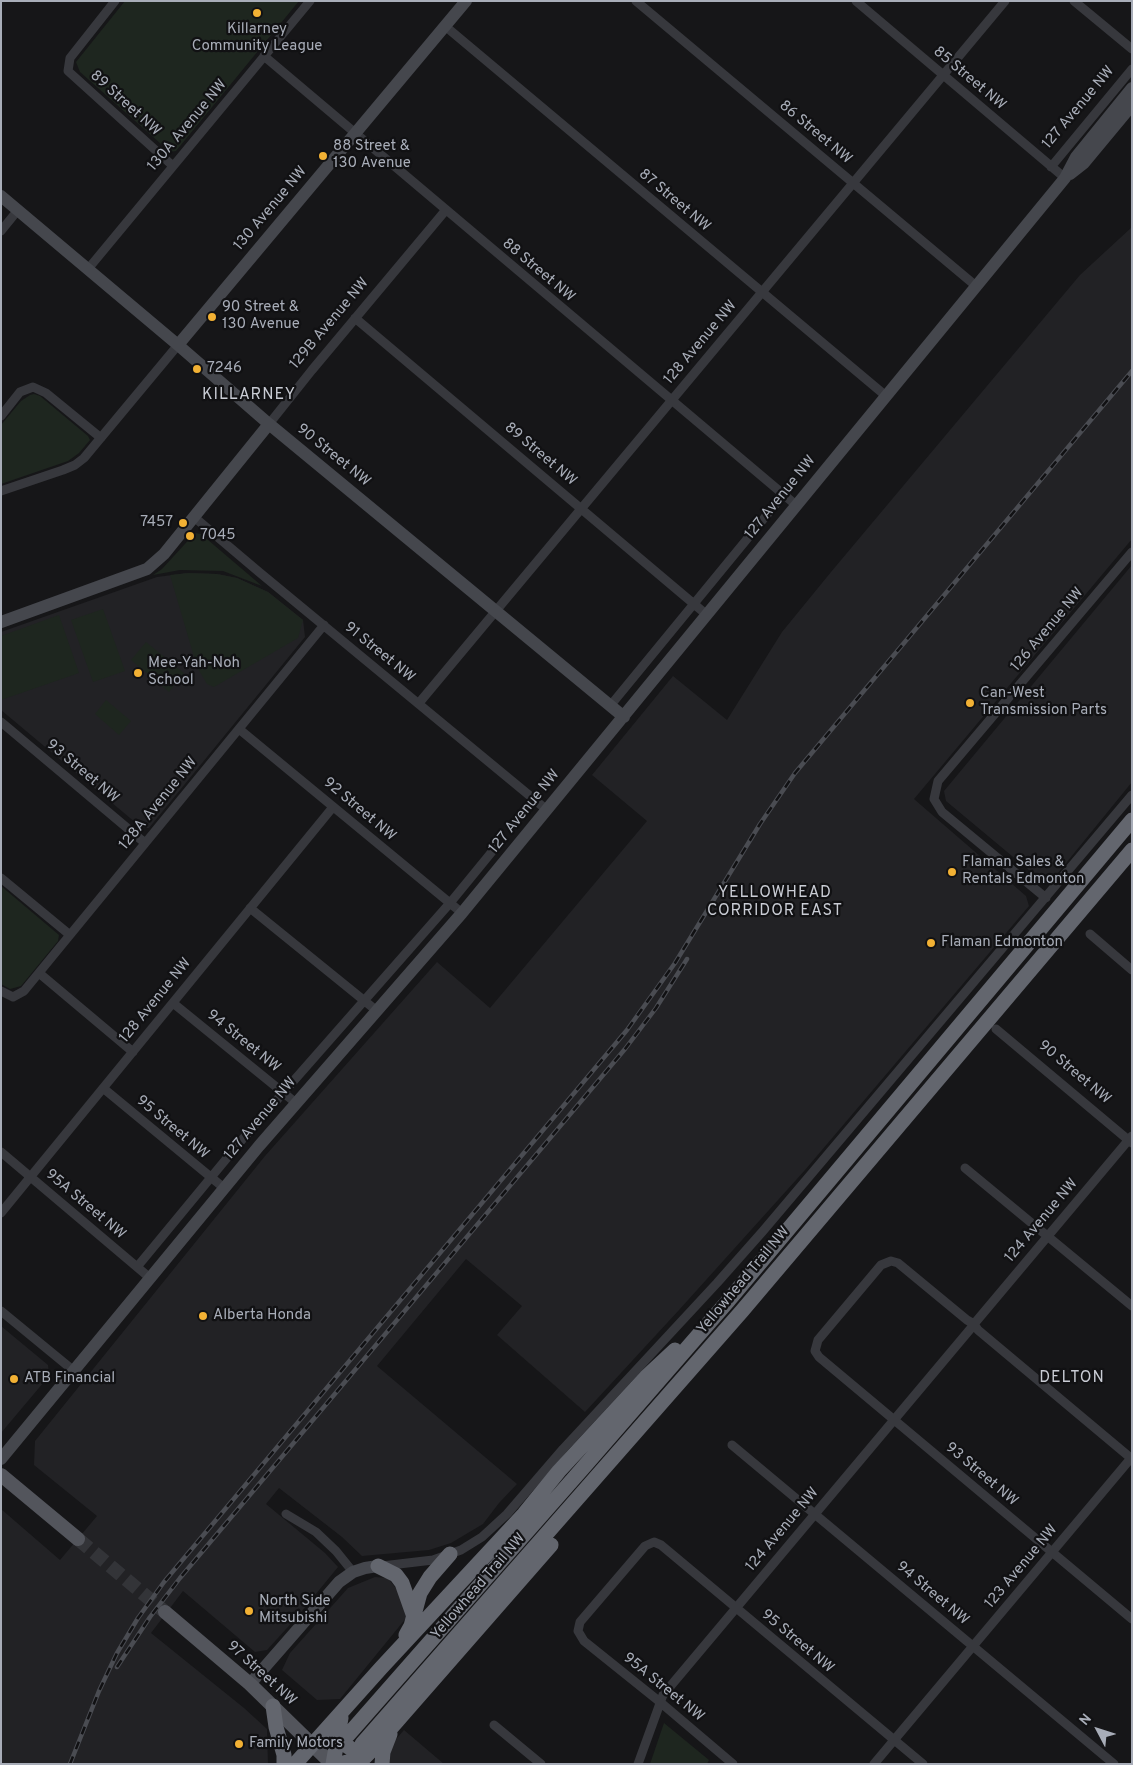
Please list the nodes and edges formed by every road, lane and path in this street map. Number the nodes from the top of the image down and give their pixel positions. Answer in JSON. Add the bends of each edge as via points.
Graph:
{"nodes":[{"id":1,"x":115,"y":1,"type":"edge"},
{"id":2,"x":310,"y":1,"type":"edge"},
{"id":3,"x":466,"y":1,"type":"edge"},
{"id":4,"x":636,"y":1,"type":"edge"},
{"id":5,"x":856,"y":1,"type":"edge"},
{"id":6,"x":1005,"y":1,"type":"edge"},
{"id":7,"x":1074,"y":1,"type":"edge"},
{"id":8,"x":445,"y":26,"type":"junction"},
{"id":9,"x":1132,"y":50,"type":"edge"},
{"id":10,"x":264,"y":56,"type":"junction"},
{"id":11,"x":1132,"y":69,"type":"edge"},
{"id":12,"x":943,"y":75,"type":"junction"},
{"id":13,"x":1132,"y":88,"type":"edge"},
{"id":14,"x":1132,"y":105,"type":"edge"},
{"id":15,"x":355,"y":134,"type":"junction"},
{"id":16,"x":174,"y":166,"type":"junction"},
{"id":17,"x":1051,"y":167,"type":"junction"},
{"id":18,"x":1065,"y":178,"type":"junction"},
{"id":19,"x":853,"y":183,"type":"junction"},
{"id":20,"x":1,"y":196,"type":"edge"},
{"id":21,"x":18,"y":210,"type":"junction"},
{"id":22,"x":445,"y":211,"type":"junction"},
{"id":23,"x":1,"y":231,"type":"edge"},
{"id":24,"x":88,"y":269,"type":"junction"},
{"id":25,"x":976,"y":286,"type":"junction"},
{"id":26,"x":762,"y":292,"type":"junction"},
{"id":27,"x":355,"y":318,"type":"junction"},
{"id":28,"x":178,"y":345,"type":"junction"},
{"id":29,"x":886,"y":396,"type":"junction"},
{"id":30,"x":671,"y":400,"type":"junction"},
{"id":31,"x":1,"y":416,"type":"edge"},
{"id":32,"x":269,"y":424,"type":"junction"},
{"id":33,"x":101,"y":438,"type":"junction"},
{"id":34,"x":1,"y":492,"type":"edge"},
{"id":35,"x":784,"y":494,"type":"junction"},
{"id":36,"x":796,"y":505,"type":"junction"},
{"id":37,"x":581,"y":507,"type":"junction"},
{"id":38,"x":194,"y":517,"type":"junction"},
{"id":39,"x":1132,"y":552,"type":"edge"},
{"id":40,"x":694,"y":604,"type":"junction"},
{"id":41,"x":495,"y":610,"type":"junction"},
{"id":42,"x":707,"y":615,"type":"junction"},
{"id":43,"x":1,"y":622,"type":"edge"},
{"id":44,"x":324,"y":625,"type":"junction"},
{"id":45,"x":419,"y":703,"type":"junction"},
{"id":46,"x":610,"y":706,"type":"junction"},
{"id":47,"x":624,"y":717,"type":"junction"},
{"id":48,"x":1,"y":722,"type":"edge"},
{"id":49,"x":238,"y":729,"type":"junction"},
{"id":50,"x":1132,"y":795,"type":"edge"},
{"id":51,"x":333,"y":807,"type":"junction"},
{"id":52,"x":547,"y":810,"type":"junction"},
{"id":53,"x":1132,"y":820,"type":"edge"},
{"id":54,"x":145,"y":843,"type":"junction"},
{"id":55,"x":495,"y":848,"type":"dead end"},
{"id":56,"x":1132,"y":850,"type":"edge"},
{"id":57,"x":1,"y":878,"type":"edge"},
{"id":58,"x":1046,"y":898,"type":"junction"},
{"id":59,"x":450,"y":903,"type":"junction"},
{"id":60,"x":250,"y":908,"type":"junction"},
{"id":61,"x":462,"y":913,"type":"junction"},
{"id":62,"x":1090,"y":934,"type":"dead end"},
{"id":63,"x":70,"y":935,"type":"junction"},
{"id":64,"x":1132,"y":970,"type":"edge"},
{"id":65,"x":39,"y":972,"type":"junction"},
{"id":66,"x":1,"y":991,"type":"edge"},
{"id":67,"x":364,"y":1000,"type":"junction"},
{"id":68,"x":173,"y":1003,"type":"junction"},
{"id":69,"x":377,"y":1011,"type":"junction"},
{"id":70,"x":996,"y":1029,"type":"dead end"},
{"id":71,"x":133,"y":1052,"type":"junction"},
{"id":72,"x":103,"y":1088,"type":"junction"},
{"id":73,"x":283,"y":1092,"type":"junction"},
{"id":74,"x":296,"y":1103,"type":"junction"},
{"id":75,"x":1131,"y":1140,"type":"edge"},
{"id":76,"x":1,"y":1152,"type":"edge"},
{"id":77,"x":965,"y":1168,"type":"dead end"},
{"id":78,"x":31,"y":1177,"type":"junction"},
{"id":79,"x":211,"y":1178,"type":"junction"},
{"id":80,"x":224,"y":1188,"type":"junction"},
{"id":81,"x":1,"y":1213,"type":"edge"},
{"id":82,"x":1048,"y":1236,"type":"junction"},
{"id":83,"x":137,"y":1267,"type":"junction"},
{"id":84,"x":150,"y":1278,"type":"junction"},
{"id":85,"x":728,"y":1301,"type":"junction"},
{"id":86,"x":1132,"y":1306,"type":"edge"},
{"id":87,"x":1,"y":1310,"type":"edge"},
{"id":88,"x":973,"y":1325,"type":"junction"},
{"id":89,"x":74,"y":1371,"type":"junction"},
{"id":90,"x":651,"y":1415,"type":"junction"},
{"id":91,"x":894,"y":1420,"type":"junction"},
{"id":92,"x":732,"y":1445,"type":"dead end"},
{"id":93,"x":1131,"y":1458,"type":"edge"},
{"id":94,"x":1,"y":1459,"type":"edge"},
{"id":95,"x":1,"y":1475,"type":"edge"},
{"id":96,"x":814,"y":1513,"type":"junction"},
{"id":97,"x":286,"y":1514,"type":"dead end"},
{"id":98,"x":78,"y":1539,"type":"tunnel mouth"},
{"id":99,"x":1052,"y":1552,"type":"junction"},
{"id":100,"x":450,"y":1554,"type":"junction"},
{"id":101,"x":378,"y":1566,"type":"junction"},
{"id":102,"x":353,"y":1572,"type":"junction"},
{"id":103,"x":735,"y":1607,"type":"junction"},
{"id":104,"x":165,"y":1612,"type":"tunnel mouth"},
{"id":105,"x":414,"y":1616,"type":"junction"},
{"id":106,"x":1132,"y":1619,"type":"edge"},
{"id":107,"x":578,"y":1631,"type":"joint"},
{"id":108,"x":973,"y":1646,"type":"junction"},
{"id":109,"x":398,"y":1650,"type":"junction"},
{"id":110,"x":250,"y":1684,"type":"junction"},
{"id":111,"x":660,"y":1702,"type":"junction"},
{"id":112,"x":273,"y":1706,"type":"junction"},
{"id":113,"x":347,"y":1706,"type":"junction"},
{"id":114,"x":396,"y":1722,"type":"junction"},
{"id":115,"x":494,"y":1725,"type":"dead end"},
{"id":116,"x":343,"y":1734,"type":"junction"},
{"id":117,"x":894,"y":1740,"type":"junction"},
{"id":118,"x":312,"y":1744,"type":"junction"},
{"id":119,"x":362,"y":1744,"type":"dead end"},
{"id":120,"x":377,"y":1744,"type":"junction"},
{"id":121,"x":284,"y":1764,"type":"edge"},
{"id":122,"x":295,"y":1764,"type":"edge"},
{"id":123,"x":332,"y":1764,"type":"edge"},
{"id":124,"x":339,"y":1764,"type":"edge"},
{"id":125,"x":382,"y":1764,"type":"edge"},
{"id":126,"x":541,"y":1764,"type":"edge"},
{"id":127,"x":638,"y":1764,"type":"edge"},
{"id":128,"x":733,"y":1764,"type":"edge"},
{"id":129,"x":874,"y":1764,"type":"edge"},
{"id":130,"x":923,"y":1764,"type":"edge"},
{"id":131,"x":1114,"y":1764,"type":"edge"}],
"edges":[{"from":1,"to":16,"type":"street","name":"89 Street NW","via":[[70,58],[68,71]]},
{"from":2,"to":10,"type":"street","name":"130A Avenue NW"},
{"from":3,"to":8,"type":"main road","name":"130 Avenue NW"},
{"from":4,"to":19,"type":"street","name":"86 Street NW"},
{"from":5,"to":12,"type":"street","name":"85 Street NW"},
{"from":6,"to":12,"type":"street","name":"128 Avenue NW"},
{"from":7,"to":9,"type":"street"},
{"from":8,"to":15,"type":"main road","name":"130 Avenue NW"},
{"from":8,"to":26,"type":"street","name":"87 Street NW"},
{"from":10,"to":15,"type":"street","name":"88 Street NW"},
{"from":10,"to":16,"type":"street","name":"130A Avenue NW"},
{"from":11,"to":17,"type":"street","name":"127 Avenue NW"},
{"from":12,"to":17,"type":"street","name":"85 Street NW"},
{"from":12,"to":19,"type":"street","name":"128 Avenue NW"},
{"from":13,"to":18,"type":"main road","name":"127 Avenue NW","via":[[1076,157]]},
{"from":14,"to":18,"type":"main road","name":"127 Avenue NW","via":[[1084,163]]},
{"from":15,"to":22,"type":"street","name":"88 Street NW"},
{"from":15,"to":28,"type":"main road","name":"130 Avenue NW"},
{"from":16,"to":24,"type":"street","name":"130A Avenue NW"},
{"from":17,"to":18,"type":"street","name":"85 Street NW"},
{"from":18,"to":25,"type":"main road","name":"127 Avenue NW"},
{"from":19,"to":25,"type":"street","name":"86 Street NW"},
{"from":19,"to":26,"type":"street","name":"128 Avenue NW"},
{"from":20,"to":21,"type":"main road","name":"90 Street NW"},
{"from":21,"to":23,"type":"street"},
{"from":21,"to":24,"type":"main road","name":"90 Street NW"},
{"from":22,"to":27,"type":"street","name":"129B Avenue NW"},
{"from":22,"to":30,"type":"street","name":"88 Street NW"},
{"from":24,"to":28,"type":"main road","name":"90 Street NW"},
{"from":25,"to":29,"type":"main road","name":"127 Avenue NW"},
{"from":26,"to":29,"type":"street","name":"87 Street NW"},
{"from":26,"to":30,"type":"street","name":"128 Avenue NW"},
{"from":27,"to":32,"type":"street","name":"129B Avenue NW"},
{"from":27,"to":37,"type":"street","name":"89 Street NW"},
{"from":28,"to":32,"type":"main road","name":"90 Street NW"},
{"from":28,"to":33,"type":"street","name":"130 Avenue NW"},
{"from":29,"to":36,"type":"main road","name":"127 Avenue NW"},
{"from":30,"to":35,"type":"street","name":"88 Street NW"},
{"from":30,"to":37,"type":"street","name":"128 Avenue NW"},
{"from":31,"to":33,"type":"street","via":[[20,392],[33,387],[46,393]]},
{"from":32,"to":38,"type":"main road","name":"129B Avenue NW"},
{"from":32,"to":41,"type":"main road","name":"90 Street NW"},
{"from":33,"to":34,"type":"street","name":"130 Avenue NW","via":[[75,465]]},
{"from":35,"to":36,"type":"street","name":"88 Street NW"},
{"from":35,"to":40,"type":"street","name":"127 Avenue NW"},
{"from":36,"to":42,"type":"main road","name":"127 Avenue NW"},
{"from":37,"to":40,"type":"street","name":"89 Street NW"},
{"from":37,"to":41,"type":"street","name":"128 Avenue NW"},
{"from":38,"to":43,"type":"main road","name":"129B Avenue NW","via":[[164,554],[147,569]]},
{"from":38,"to":44,"type":"street","name":"91 Street NW"},
{"from":39,"to":58,"type":"street","name":"126 Avenue NW","via":[[938,781],[934,799],[942,812]]},
{"from":40,"to":42,"type":"street","name":"89 Street NW"},
{"from":40,"to":46,"type":"street","name":"127 Avenue NW"},
{"from":41,"to":45,"type":"street","name":"128 Avenue NW"},
{"from":41,"to":46,"type":"main road","name":"90 Street NW"},
{"from":42,"to":47,"type":"main road","name":"127 Avenue NW"},
{"from":44,"to":45,"type":"street","name":"91 Street NW"},
{"from":44,"to":49,"type":"street","name":"128A Avenue NW"},
{"from":45,"to":52,"type":"street","name":"91 Street NW"},
{"from":46,"to":47,"type":"main road","name":"90 Street NW"},
{"from":47,"to":52,"type":"main road","name":"127 Avenue NW"},
{"from":48,"to":54,"type":"street","name":"93 Street NW"},
{"from":49,"to":51,"type":"street","name":"92 Street NW"},
{"from":49,"to":54,"type":"street","name":"128A Avenue NW"},
{"from":50,"to":58,"type":"street","name":"Yellowhead Trail NW"},
{"from":51,"to":59,"type":"street","name":"92 Street NW"},
{"from":51,"to":60,"type":"street","name":"128 Avenue NW"},
{"from":52,"to":61,"type":"main road","name":"127 Avenue NW"},
{"from":53,"to":85,"type":"highway","name":"Yellowhead Trail NW"},
{"from":54,"to":63,"type":"street","name":"128A Avenue NW"},
{"from":55,"to":59,"type":"street","name":"127 Avenue NW"},
{"from":56,"to":90,"type":"highway","name":"Yellowhead Trail NW"},
{"from":57,"to":63,"type":"street"},
{"from":58,"to":100,"type":"street","name":"Yellowhead Trail NW","via":[[717,1282],[507,1514],[482,1537]]},
{"from":59,"to":61,"type":"street","name":"92 Street NW"},
{"from":59,"to":67,"type":"street","name":"127 Avenue NW"},
{"from":60,"to":67,"type":"street"},
{"from":60,"to":68,"type":"street","name":"128 Avenue NW"},
{"from":61,"to":69,"type":"main road","name":"127 Avenue NW"},
{"from":62,"to":64,"type":"street"},
{"from":63,"to":65,"type":"street","name":"128A Avenue NW"},
{"from":65,"to":66,"type":"street","name":"128A Avenue NW","via":[[24,991],[13,997]]},
{"from":65,"to":71,"type":"street"},
{"from":67,"to":69,"type":"street"},
{"from":67,"to":73,"type":"street","name":"127 Avenue NW"},
{"from":68,"to":71,"type":"street","name":"128 Avenue NW"},
{"from":68,"to":73,"type":"street","name":"94 Street NW"},
{"from":69,"to":74,"type":"main road","name":"127 Avenue NW"},
{"from":70,"to":75,"type":"street","name":"90 Street NW"},
{"from":71,"to":72,"type":"street","name":"128 Avenue NW"},
{"from":72,"to":78,"type":"street","name":"128 Avenue NW"},
{"from":72,"to":79,"type":"street","name":"95 Street NW"},
{"from":73,"to":74,"type":"street","name":"94 Street NW"},
{"from":73,"to":79,"type":"street","name":"127 Avenue NW"},
{"from":74,"to":80,"type":"main road","name":"127 Avenue NW"},
{"from":75,"to":82,"type":"street","name":"124 Avenue NW"},
{"from":76,"to":78,"type":"street","name":"95A Street NW"},
{"from":77,"to":82,"type":"street"},
{"from":78,"to":81,"type":"street","name":"128 Avenue NW"},
{"from":78,"to":83,"type":"street","name":"95A Street NW"},
{"from":79,"to":80,"type":"street","name":"95 Street NW"},
{"from":79,"to":83,"type":"street","name":"127 Avenue NW"},
{"from":80,"to":84,"type":"main road","name":"127 Avenue NW"},
{"from":82,"to":86,"type":"street"},
{"from":82,"to":88,"type":"street","name":"124 Avenue NW"},
{"from":83,"to":84,"type":"street","name":"95A Street NW"},
{"from":84,"to":89,"type":"main road","name":"127 Avenue NW"},
{"from":85,"to":109,"type":"highway","via":[[646,1376]]},
{"from":85,"to":116,"type":"highway","name":"Yellowhead Trail NW","via":[[582,1469]]},
{"from":87,"to":89,"type":"street"},
{"from":88,"to":91,"type":"street","name":"124 Avenue NW"},
{"from":88,"to":91,"type":"street","name":"93 Street NW","via":[[898,1263],[890,1261],[881,1265],[818,1340],[815,1351],[819,1357]]},
{"from":88,"to":93,"type":"street"},
{"from":89,"to":94,"type":"main road","name":"127 Avenue NW"},
{"from":90,"to":114,"type":"highway","via":[[608,1476]]},
{"from":90,"to":119,"type":"highway","name":"Yellowhead Trail NW"},
{"from":91,"to":96,"type":"street","name":"124 Avenue NW"},
{"from":91,"to":99,"type":"street","name":"93 Street NW"},
{"from":92,"to":96,"type":"street","name":"94 Street NW"},
{"from":93,"to":99,"type":"street","name":"123 Avenue NW"},
{"from":95,"to":98,"type":"main road"},
{"from":96,"to":103,"type":"street","name":"124 Avenue NW"},
{"from":96,"to":108,"type":"street","name":"94 Street NW"},
{"from":97,"to":102,"type":"street","via":[[316,1532]]},
{"from":99,"to":106,"type":"street","name":"93 Street NW"},
{"from":99,"to":108,"type":"street","name":"123 Avenue NW"},
{"from":100,"to":101,"type":"street","name":"Yellowhead Trail NW","via":[[433,1560]]},
{"from":100,"to":105,"type":"highway","via":[[420,1592]]},
{"from":101,"to":102,"type":"main road"},
{"from":101,"to":105,"type":"highway","via":[[396,1575],[402,1583]]},
{"from":102,"to":110,"type":"main road","via":[[339,1582]]},
{"from":103,"to":107,"type":"street","name":"95 Street NW","via":[[654,1542],[645,1546],[580,1622]]},
{"from":103,"to":111,"type":"street","name":"124 Avenue NW","via":[[663,1694]]},
{"from":103,"to":117,"type":"street","name":"95 Street NW"},
{"from":104,"to":110,"type":"main road","name":"97 Street NW"},
{"from":105,"to":109,"type":"highway"},
{"from":107,"to":111,"type":"street","name":"95A Street NW","via":[[584,1641]]},
{"from":108,"to":117,"type":"street","name":"123 Avenue NW"},
{"from":108,"to":131,"type":"street","name":"94 Street NW"},
{"from":109,"to":113,"type":"highway"},
{"from":110,"to":112,"type":"main road","name":"97 Street NW"},
{"from":111,"to":127,"type":"street","name":"124 Avenue NW"},
{"from":111,"to":128,"type":"street","name":"95A Street NW"},
{"from":112,"to":118,"type":"main road","name":"97 Street NW"},
{"from":112,"to":121,"type":"highway"},
{"from":113,"to":116,"type":"highway","via":[[340,1723]]},
{"from":113,"to":118,"type":"highway"},
{"from":114,"to":120,"type":"highway"},
{"from":114,"to":125,"type":"highway","via":[[385,1746]]},
{"from":115,"to":126,"type":"street"},
{"from":116,"to":120,"type":"highway","via":[[344,1744],[353,1750],[366,1750]]},
{"from":116,"to":123,"type":"highway"},
{"from":117,"to":129,"type":"street","name":"123 Avenue NW"},
{"from":117,"to":130,"type":"street","name":"95 Street NW"},
{"from":118,"to":122,"type":"highway"},
{"from":118,"to":123,"type":"main road","name":"97 Street NW"},
{"from":120,"to":124,"type":"highway","via":[[364,1758]]}]}
